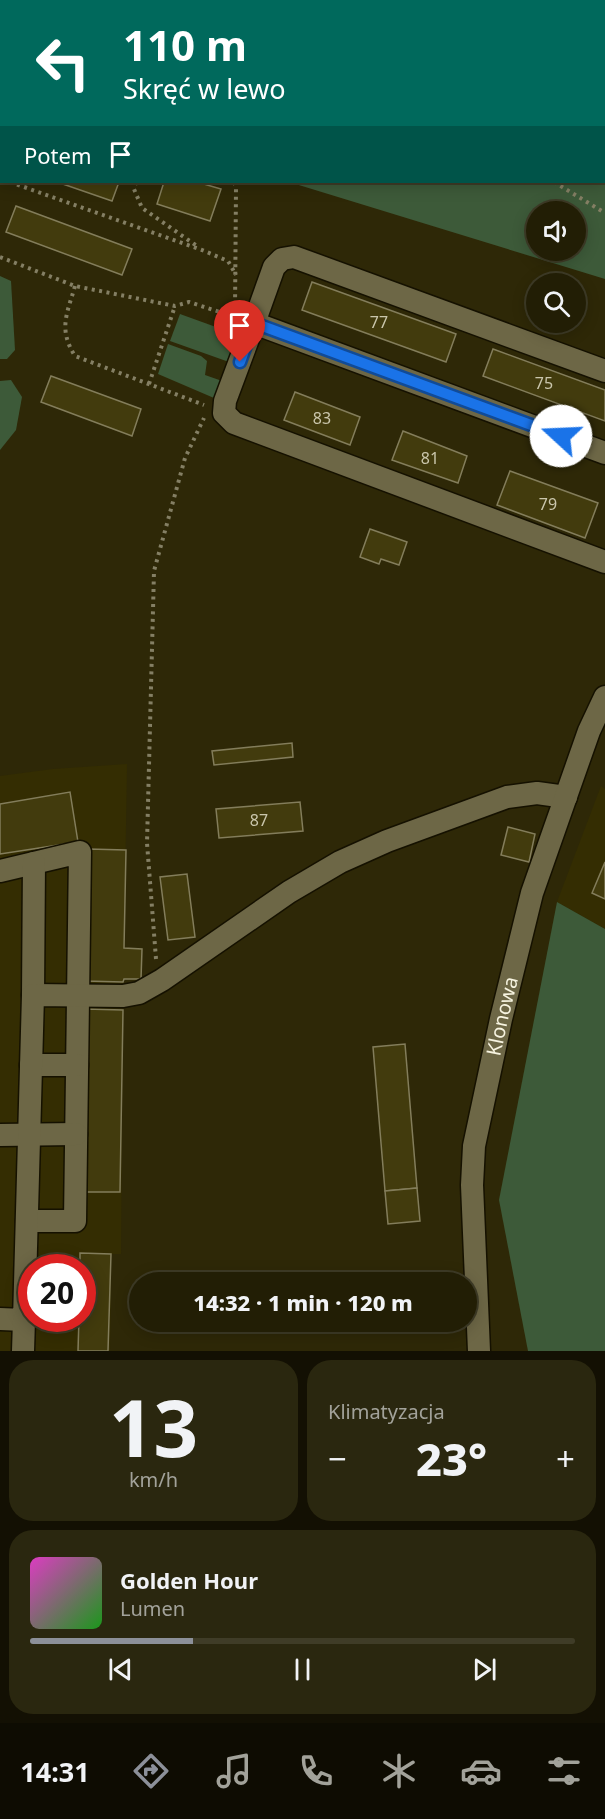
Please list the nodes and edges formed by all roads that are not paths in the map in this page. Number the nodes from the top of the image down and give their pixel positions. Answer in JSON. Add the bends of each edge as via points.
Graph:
{"nodes":[{"id":1,"x":245,"y":320,"type":"junction"},
{"id":2,"x":605,"y":371,"type":"edge"},
{"id":3,"x":605,"y":453,"type":"edge"},
{"id":4,"x":605,"y":562,"type":"edge"},
{"id":5,"x":605,"y":697,"type":"edge"},
{"id":6,"x":566,"y":797,"type":"junction"},
{"id":7,"x":34,"y":863,"type":"junction"},
{"id":8,"x":0,"y":871,"type":"edge"},
{"id":9,"x":33,"y":995,"type":"junction"},
{"id":10,"x":79,"y":995,"type":"junction"},
{"id":11,"x":31,"y":1065,"type":"junction"},
{"id":12,"x":77,"y":1065,"type":"junction"},
{"id":13,"x":76,"y":1134,"type":"junction"},
{"id":14,"x":0,"y":1135,"type":"edge"},
{"id":15,"x":29,"y":1135,"type":"junction"},
{"id":16,"x":27,"y":1221,"type":"junction"},
{"id":17,"x":26,"y":1254,"type":"edge"},
{"id":18,"x":0,"y":1319,"type":"edge"},
{"id":19,"x":18,"y":1320,"type":"edge"},
{"id":20,"x":24,"y":1332,"type":"edge"},
{"id":21,"x":23,"y":1351,"type":"edge"},
{"id":22,"x":479,"y":1351,"type":"edge"}],
"edges":[{"from":1,"to":2,"type":"street","via":[[274,267],[282,259],[294,257]]},
{"from":1,"to":3,"type":"street"},
{"from":1,"to":4,"type":"street","via":[[225,400],[217,410],[234,423]]},
{"from":5,"to":6,"type":"street","name":"Klonowa"},
{"from":6,"to":10,"type":"street","via":[[537,793],[507,797],[387,841],[340,862],[289,892],[139,993]]},
{"from":6,"to":22,"type":"street","name":"Klonowa","via":[[532,892],[474,1146]]},
{"from":7,"to":8,"type":"street"},
{"from":7,"to":9,"type":"street"},
{"from":7,"to":10,"type":"street","via":[[80,852]]},
{"from":9,"to":10,"type":"street"},
{"from":9,"to":11,"type":"street"},
{"from":10,"to":12,"type":"street"},
{"from":11,"to":12,"type":"street"},
{"from":11,"to":15,"type":"street"},
{"from":12,"to":13,"type":"street"},
{"from":13,"to":15,"type":"street"},
{"from":13,"to":16,"type":"street","via":[[75,1221]]},
{"from":14,"to":15,"type":"street"},
{"from":15,"to":16,"type":"street"},
{"from":16,"to":17,"type":"street"},
{"from":18,"to":19,"type":"street"},
{"from":20,"to":21,"type":"street"}]}
